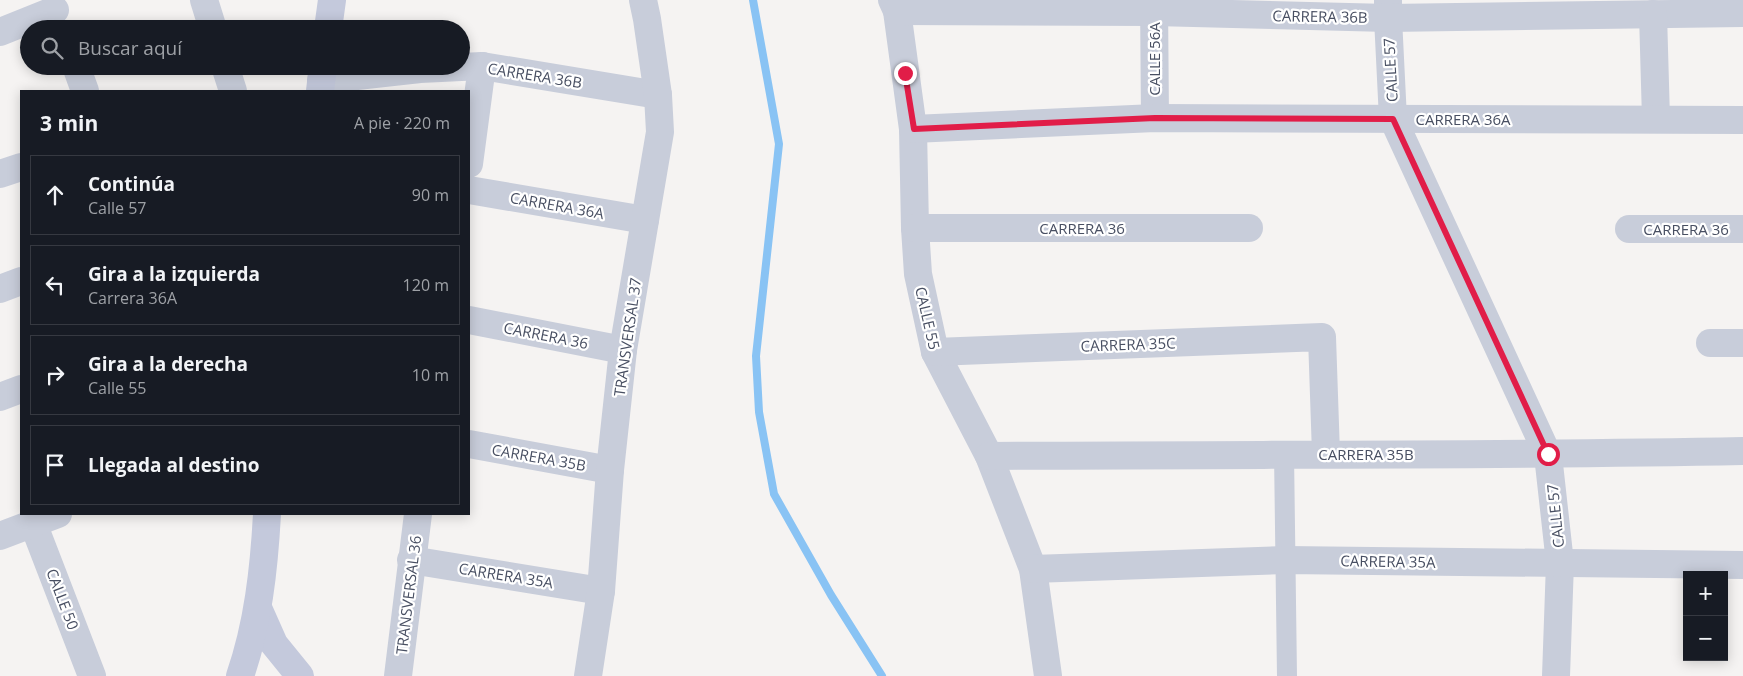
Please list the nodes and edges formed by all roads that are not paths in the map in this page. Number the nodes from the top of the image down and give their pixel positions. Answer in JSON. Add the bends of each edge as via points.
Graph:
{"nodes":[{"id":1,"x":204,"y":0,"type":"edge"},
{"id":2,"x":332,"y":0,"type":"edge"},
{"id":3,"x":643,"y":0,"type":"edge"},
{"id":4,"x":894,"y":6,"type":"edge"},
{"id":5,"x":1154,"y":6,"type":"edge"},
{"id":6,"x":1388,"y":9,"type":"edge"},
{"id":7,"x":1646,"y":10,"type":"edge"},
{"id":8,"x":56,"y":13,"type":"edge"},
{"id":9,"x":1743,"y":13,"type":"edge"},
{"id":10,"x":35,"y":20,"type":"edge"},
{"id":11,"x":210,"y":20,"type":"edge"},
{"id":12,"x":329,"y":20,"type":"edge"},
{"id":13,"x":20,"y":25,"type":"edge"},
{"id":14,"x":0,"y":32,"type":"edge"},
{"id":15,"x":482,"y":66,"type":"junction"},
{"id":16,"x":470,"y":67,"type":"edge"},
{"id":17,"x":79,"y":75,"type":"edge"},
{"id":18,"x":228,"y":75,"type":"edge"},
{"id":19,"x":361,"y":75,"type":"edge"},
{"id":20,"x":321,"y":79,"type":"edge"},
{"id":21,"x":85,"y":90,"type":"edge"},
{"id":22,"x":233,"y":90,"type":"edge"},
{"id":23,"x":658,"y":95,"type":"junction"},
{"id":24,"x":1155,"y":118,"type":"junction"},
{"id":25,"x":1393,"y":119,"type":"junction"},
{"id":26,"x":1656,"y":119,"type":"junction"},
{"id":27,"x":1743,"y":120,"type":"edge"},
{"id":28,"x":914,"y":129,"type":"junction"},
{"id":29,"x":470,"y":156,"type":"edge"},
{"id":30,"x":20,"y":166,"type":"edge"},
{"id":31,"x":0,"y":174,"type":"edge"},
{"id":32,"x":470,"y":190,"type":"edge"},
{"id":33,"x":645,"y":220,"type":"junction"},
{"id":34,"x":915,"y":228,"type":"junction"},
{"id":35,"x":1249,"y":228,"type":"dead end"},
{"id":36,"x":1629,"y":229,"type":"dead end"},
{"id":37,"x":1743,"y":229,"type":"edge"},
{"id":38,"x":20,"y":281,"type":"edge"},
{"id":39,"x":0,"y":289,"type":"edge"},
{"id":40,"x":470,"y":320,"type":"edge"},
{"id":41,"x":1743,"y":343,"type":"edge"},
{"id":42,"x":1710,"y":344,"type":"dead end"},
{"id":43,"x":623,"y":350,"type":"junction"},
{"id":44,"x":935,"y":352,"type":"junction"},
{"id":45,"x":20,"y":389,"type":"edge"},
{"id":46,"x":0,"y":397,"type":"edge"},
{"id":47,"x":470,"y":444,"type":"edge"},
{"id":48,"x":1743,"y":451,"type":"edge"},
{"id":49,"x":1284,"y":453,"type":"junction"},
{"id":50,"x":1326,"y":454,"type":"junction"},
{"id":51,"x":1548,"y":454,"type":"junction"},
{"id":52,"x":989,"y":456,"type":"junction"},
{"id":53,"x":610,"y":470,"type":"junction"},
{"id":54,"x":267,"y":515,"type":"edge"},
{"id":55,"x":418,"y":515,"type":"edge"},
{"id":56,"x":46,"y":518,"type":"edge"},
{"id":57,"x":0,"y":536,"type":"edge"},
{"id":58,"x":412,"y":560,"type":"junction"},
{"id":59,"x":1285,"y":560,"type":"junction"},
{"id":60,"x":1560,"y":563,"type":"junction"},
{"id":61,"x":1743,"y":565,"type":"edge"},
{"id":62,"x":1033,"y":569,"type":"junction"},
{"id":63,"x":601,"y":591,"type":"junction"},
{"id":64,"x":258,"y":608,"type":"junction"},
{"id":65,"x":92,"y":676,"type":"edge"},
{"id":66,"x":240,"y":676,"type":"edge"},
{"id":67,"x":300,"y":676,"type":"edge"},
{"id":68,"x":398,"y":676,"type":"edge"},
{"id":69,"x":588,"y":676,"type":"edge"},
{"id":70,"x":1048,"y":676,"type":"edge"},
{"id":71,"x":1287,"y":676,"type":"edge"},
{"id":72,"x":1556,"y":676,"type":"edge"}],
"edges":[{"from":1,"to":11,"type":"street"},
{"from":2,"to":12,"type":"main road"},
{"from":3,"to":23,"type":"street","name":"TRANSVERSAL 37"},
{"from":4,"to":5,"type":"street","name":"CARRERA 36B"},
{"from":4,"to":28,"type":"street","name":"CALLE 55"},
{"from":5,"to":6,"type":"street","name":"CARRERA 36B"},
{"from":5,"to":24,"type":"street","name":"CALLE 56A"},
{"from":6,"to":7,"type":"street","name":"CARRERA 36B"},
{"from":6,"to":25,"type":"street","name":"CALLE 57"},
{"from":7,"to":9,"type":"street","name":"CARRERA 36B"},
{"from":7,"to":26,"type":"street"},
{"from":8,"to":10,"type":"street"},
{"from":13,"to":14,"type":"street"},
{"from":15,"to":16,"type":"street","name":"CARRERA 36B"},
{"from":15,"to":23,"type":"street","name":"CARRERA 36B"},
{"from":15,"to":29,"type":"street"},
{"from":17,"to":21,"type":"street"},
{"from":18,"to":22,"type":"street"},
{"from":19,"to":20,"type":"street","name":"CARRERA 36B"},
{"from":23,"to":33,"type":"street","name":"TRANSVERSAL 37","via":[[660,132]]},
{"from":24,"to":25,"type":"street","name":"CARRERA 36A"},
{"from":24,"to":28,"type":"street","name":"CARRERA 36A"},
{"from":25,"to":26,"type":"street","name":"CARRERA 36A"},
{"from":25,"to":51,"type":"street","name":"CALLE 57"},
{"from":26,"to":27,"type":"street","name":"CARRERA 36A"},
{"from":28,"to":34,"type":"street","name":"CALLE 55"},
{"from":30,"to":31,"type":"street"},
{"from":32,"to":33,"type":"street","name":"CARRERA 36A"},
{"from":33,"to":43,"type":"street","name":"TRANSVERSAL 37"},
{"from":34,"to":35,"type":"street","name":"CARRERA 36"},
{"from":34,"to":44,"type":"street","name":"CALLE 55","via":[[918,274]]},
{"from":36,"to":37,"type":"street","name":"CARRERA 36"},
{"from":38,"to":39,"type":"street"},
{"from":40,"to":43,"type":"street","name":"CARRERA 36"},
{"from":41,"to":42,"type":"street"},
{"from":43,"to":53,"type":"street","name":"TRANSVERSAL 37"},
{"from":44,"to":50,"type":"street","name":"CARRERA 35C","via":[[1322,337]]},
{"from":44,"to":52,"type":"street","name":"CALLE 55"},
{"from":45,"to":46,"type":"street"},
{"from":47,"to":53,"type":"street","name":"CARRERA 35B"},
{"from":48,"to":51,"type":"street","name":"CARRERA 35B"},
{"from":49,"to":50,"type":"street","name":"CARRERA 35B"},
{"from":49,"to":52,"type":"street","name":"CARRERA 35B"},
{"from":49,"to":59,"type":"street"},
{"from":50,"to":51,"type":"street","name":"CARRERA 35B"},
{"from":51,"to":60,"type":"street","name":"CALLE 57"},
{"from":52,"to":62,"type":"street","name":"CALLE 55"},
{"from":53,"to":63,"type":"street","name":"TRANSVERSAL 37"},
{"from":54,"to":64,"type":"main road"},
{"from":55,"to":58,"type":"street","name":"TRANSVERSAL 36"},
{"from":56,"to":57,"type":"street"},
{"from":56,"to":65,"type":"street","name":"CALLE 50"},
{"from":58,"to":63,"type":"street","name":"CARRERA 35A"},
{"from":58,"to":68,"type":"street","name":"TRANSVERSAL 36"},
{"from":59,"to":60,"type":"street","name":"CARRERA 35A"},
{"from":59,"to":62,"type":"street","name":"CARRERA 35A"},
{"from":59,"to":71,"type":"street"},
{"from":60,"to":61,"type":"street","name":"CARRERA 35A"},
{"from":60,"to":72,"type":"street","name":"CALLE 57"},
{"from":62,"to":70,"type":"street","name":"CALLE 55"},
{"from":63,"to":69,"type":"street","name":"TRANSVERSAL 37"},
{"from":64,"to":66,"type":"main road"},
{"from":64,"to":67,"type":"main road","via":[[274,644]]}]}
